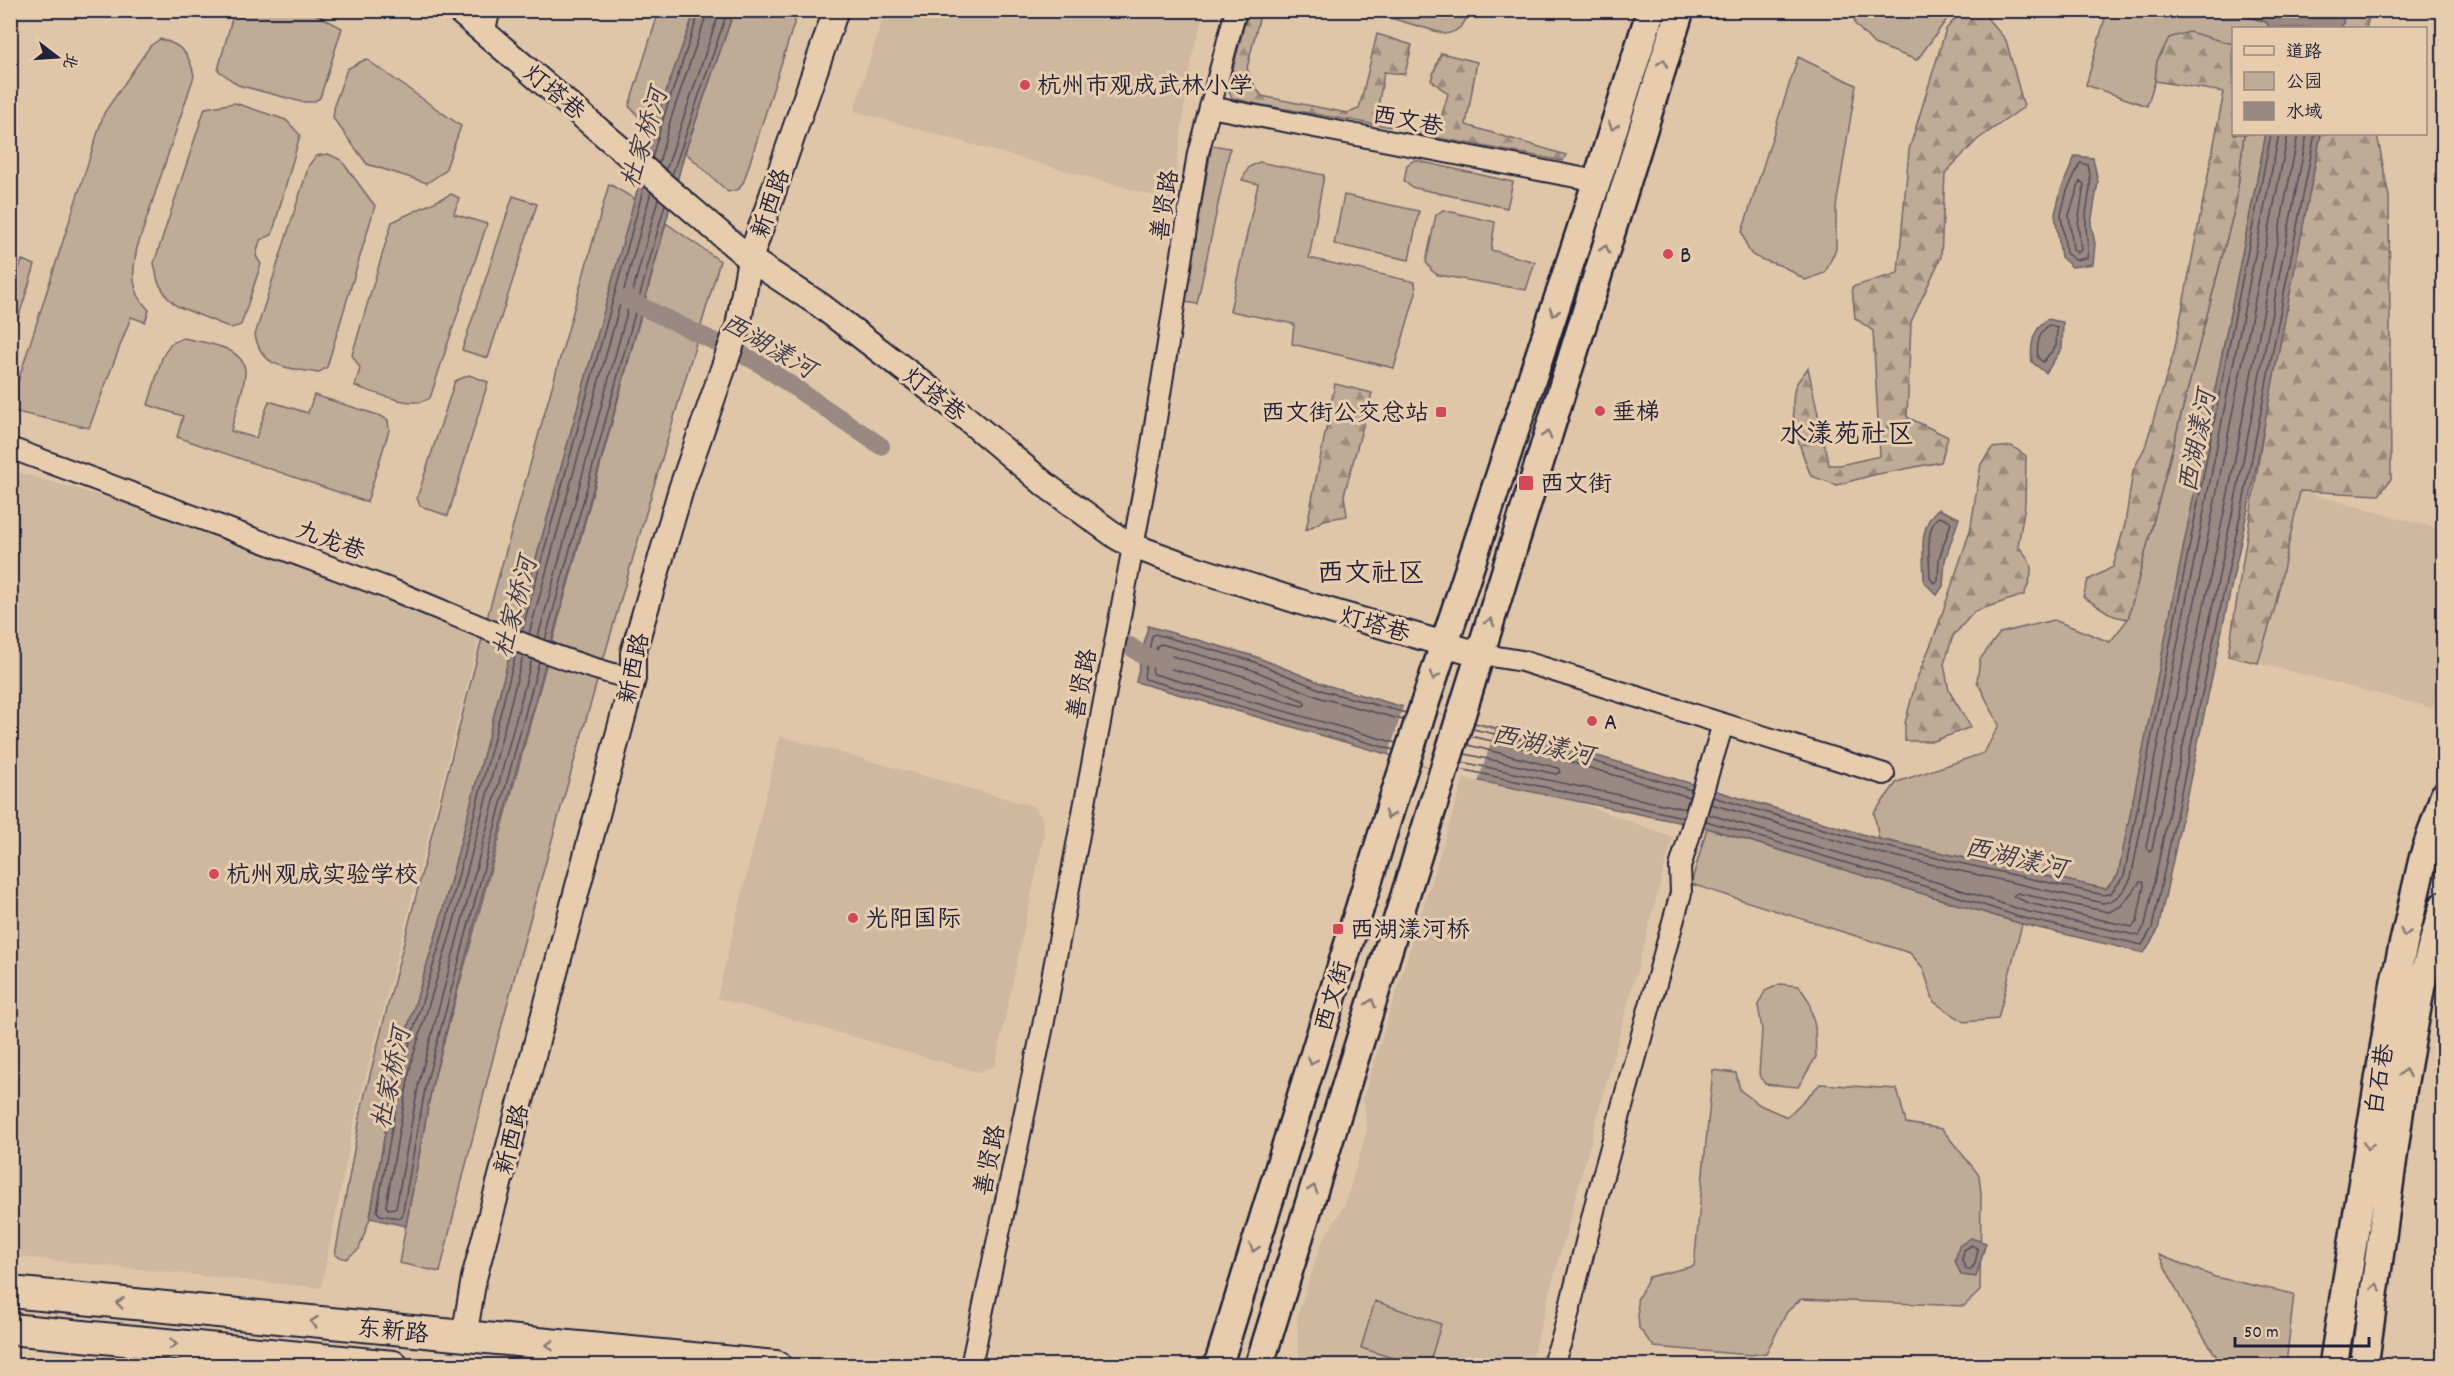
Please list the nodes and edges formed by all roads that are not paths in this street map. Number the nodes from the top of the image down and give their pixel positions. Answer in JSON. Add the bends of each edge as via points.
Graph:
{"nodes":[{"id":1,"x":458,"y":10,"type":"edge"},
{"id":2,"x":837,"y":10,"type":"edge"},
{"id":3,"x":1236,"y":10,"type":"edge"},
{"id":4,"x":1651,"y":10,"type":"edge"},
{"id":5,"x":1680,"y":10,"type":"edge"},
{"id":6,"x":487,"y":21,"type":"edge"},
{"id":7,"x":1210,"y":106,"type":"junction"},
{"id":8,"x":1597,"y":181,"type":"junction"},
{"id":9,"x":750,"y":259,"type":"junction"},
{"id":10,"x":10,"y":448,"type":"edge"},
{"id":11,"x":1133,"y":546,"type":"junction"},
{"id":12,"x":1444,"y":644,"type":"junction"},
{"id":13,"x":1479,"y":654,"type":"junction"},
{"id":14,"x":633,"y":679,"type":"junction"},
{"id":15,"x":1723,"y":724,"type":"junction"},
{"id":16,"x":1884,"y":774,"type":"dead end"},
{"id":17,"x":2444,"y":796,"type":"edge"},
{"id":18,"x":2414,"y":892,"type":"junction"},
{"id":19,"x":2444,"y":900,"type":"edge"},
{"id":20,"x":2444,"y":905,"type":"edge"},
{"id":21,"x":10,"y":1292,"type":"edge"},
{"id":22,"x":10,"y":1329,"type":"edge"},
{"id":23,"x":464,"y":1337,"type":"junction"},
{"id":24,"x":265,"y":1359,"type":"edge"},
{"id":25,"x":393,"y":1365,"type":"edge"},
{"id":26,"x":776,"y":1365,"type":"edge"},
{"id":27,"x":971,"y":1365,"type":"edge"},
{"id":28,"x":1218,"y":1365,"type":"edge"},
{"id":29,"x":1259,"y":1365,"type":"edge"},
{"id":30,"x":1552,"y":1365,"type":"edge"},
{"id":31,"x":2333,"y":1365,"type":"edge"},
{"id":32,"x":2364,"y":1365,"type":"edge"}],
"edges":[{"from":1,"to":6,"type":"street","name":"灯塔巷"},
{"from":2,"to":9,"type":"street","name":"新西路"},
{"from":3,"to":7,"type":"street","name":"善贤路"},
{"from":4,"to":8,"type":"main road","name":"西文街","one_way":true},
{"from":13,"to":5,"type":"main road","name":"西文街","one_way":true},
{"from":6,"to":9,"type":"street","name":"灯塔巷","via":[[633,159]]},
{"from":7,"to":8,"type":"street","name":"西文巷"},
{"from":7,"to":11,"type":"street","name":"善贤路","via":[[1198,153]]},
{"from":8,"to":12,"type":"main road","name":"西文街","one_way":true},
{"from":9,"to":11,"type":"street","name":"灯塔巷","via":[[820,305],[947,402],[1047,486]]},
{"from":9,"to":14,"type":"street","name":"新西路","via":[[738,326],[681,489],[633,653]]},
{"from":10,"to":14,"type":"street","name":"九龙巷","via":[[474,622],[553,656]]},
{"from":11,"to":12,"type":"street","name":"灯塔巷","via":[[1313,606]]},
{"from":11,"to":27,"type":"street","name":"善贤路","via":[[1043,1026]]},
{"from":12,"to":13,"type":"street","name":"灯塔巷"},
{"from":12,"to":28,"type":"main road","name":"西文街","one_way":true},
{"from":13,"to":15,"type":"street","via":[[1522,661]]},
{"from":29,"to":13,"type":"main road","name":"西文街","one_way":true},
{"from":14,"to":23,"type":"street","name":"新西路","via":[[474,1278]]},
{"from":15,"to":16,"type":"street"},
{"from":15,"to":30,"type":"street","via":[[1680,867],[1681,892]]},
{"from":17,"to":18,"type":"main road","name":"白石巷"},
{"from":18,"to":19,"type":"street"},
{"from":18,"to":31,"type":"main road","name":"白石巷","one_way":true,"via":[[2395,981]]},
{"from":32,"to":20,"type":"main road","name":"白石巷","one_way":true,"via":[[2402,1092],[2421,985]]},
{"from":23,"to":21,"type":"main road","name":"东新路","one_way":true},
{"from":22,"to":24,"type":"main road","name":"东新路","one_way":true},
{"from":26,"to":23,"type":"main road","name":"东新路","one_way":true},
{"from":24,"to":25,"type":"main road","name":"东新路"}]}
